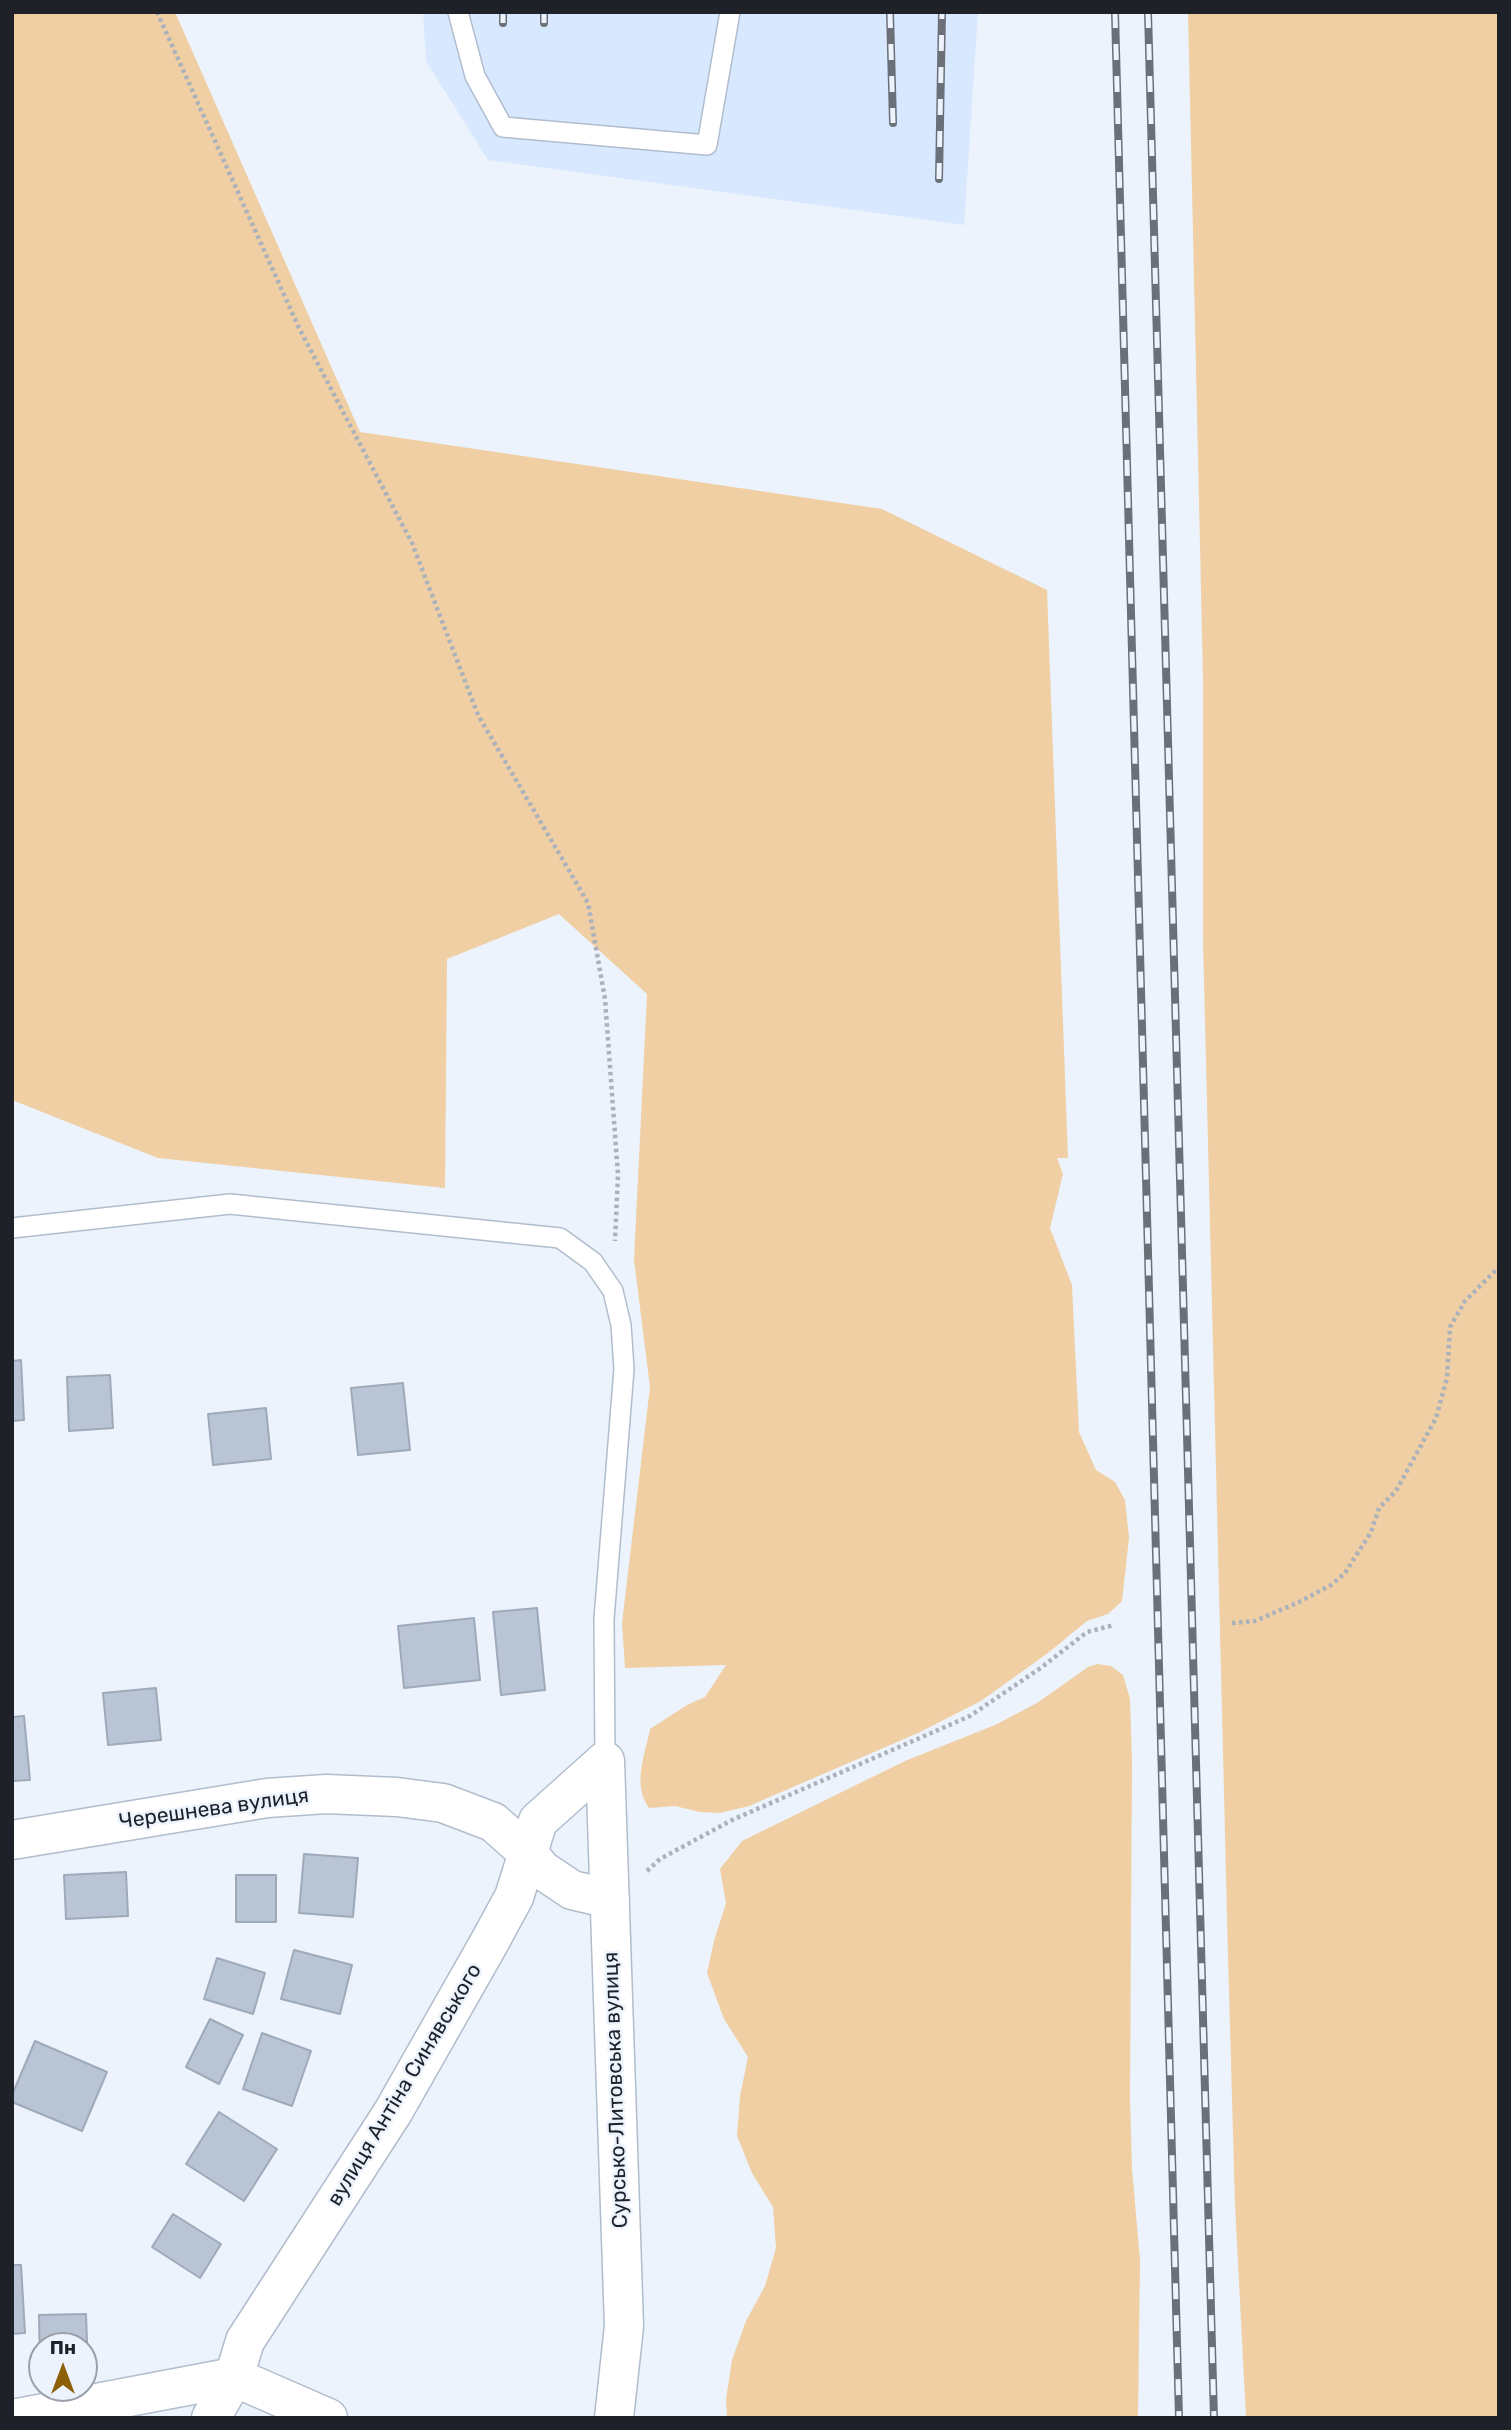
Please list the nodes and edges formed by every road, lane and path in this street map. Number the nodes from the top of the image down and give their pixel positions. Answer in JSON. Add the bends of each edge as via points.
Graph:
{"nodes":[{"id":1,"x":157,"y":12,"type":"edge"},
{"id":2,"x":458,"y":12,"type":"edge"},
{"id":3,"x":730,"y":12,"type":"edge"},
{"id":4,"x":12,"y":1228,"type":"edge"},
{"id":5,"x":1499,"y":1267,"type":"edge"},
{"id":6,"x":613,"y":1291,"type":"junction"},
{"id":7,"x":1232,"y":1623,"type":"dead end"},
{"id":8,"x":1114,"y":1625,"type":"dead end"},
{"id":9,"x":605,"y":1761,"type":"junction"},
{"id":10,"x":12,"y":1840,"type":"edge"},
{"id":11,"x":528,"y":1853,"type":"junction"},
{"id":12,"x":610,"y":1899,"type":"junction"},
{"id":13,"x":234,"y":2377,"type":"junction"},
{"id":14,"x":18,"y":2418,"type":"edge"},
{"id":15,"x":211,"y":2418,"type":"edge"},
{"id":16,"x":328,"y":2418,"type":"edge"},
{"id":17,"x":614,"y":2418,"type":"edge"}],
"edges":[{"from":1,"to":6,"type":"path","via":[[299,328],[412,543],[478,715],[588,902],[604,999],[618,1175]]},
{"from":2,"to":3,"type":"lane","via":[[475,76],[503,127],[707,145]]},
{"from":4,"to":6,"type":"lane","via":[[230,1205],[493,1230],[559,1238],[593,1262]]},
{"from":5,"to":7,"type":"path","via":[[1465,1301],[1450,1326],[1447,1378],[1436,1418],[1396,1491],[1379,1508],[1371,1532],[1345,1573],[1332,1585],[1285,1609],[1255,1621]]},
{"from":6,"to":9,"type":"lane","via":[[624,1369],[604,1619]]},
{"from":8,"to":12,"type":"path","via":[[1087,1632],[970,1716],[732,1820],[660,1859]]},
{"from":9,"to":11,"type":"street","name":"вулиця Антіна Синявського","via":[[538,1821]]},
{"from":9,"to":12,"type":"street","name":"Сурсько-Литовська вулиця"},
{"from":10,"to":11,"type":"street","name":"Черешнева вулиця","via":[[267,1798],[326,1794],[443,1802],[493,1822]]},
{"from":11,"to":12,"type":"street","name":"Черешнева вулиця","via":[[542,1870],[572,1889]]},
{"from":11,"to":13,"type":"street","name":"вулиця Антіна Синявського","via":[[514,1897],[489,1943],[393,2112],[245,2341]]},
{"from":12,"to":17,"type":"street","name":"Сурсько-Литовська вулиця","via":[[624,2326]]},
{"from":13,"to":14,"type":"street"},
{"from":13,"to":15,"type":"street","name":"вулиця Антіна Синявського"},
{"from":13,"to":16,"type":"street"}]}
